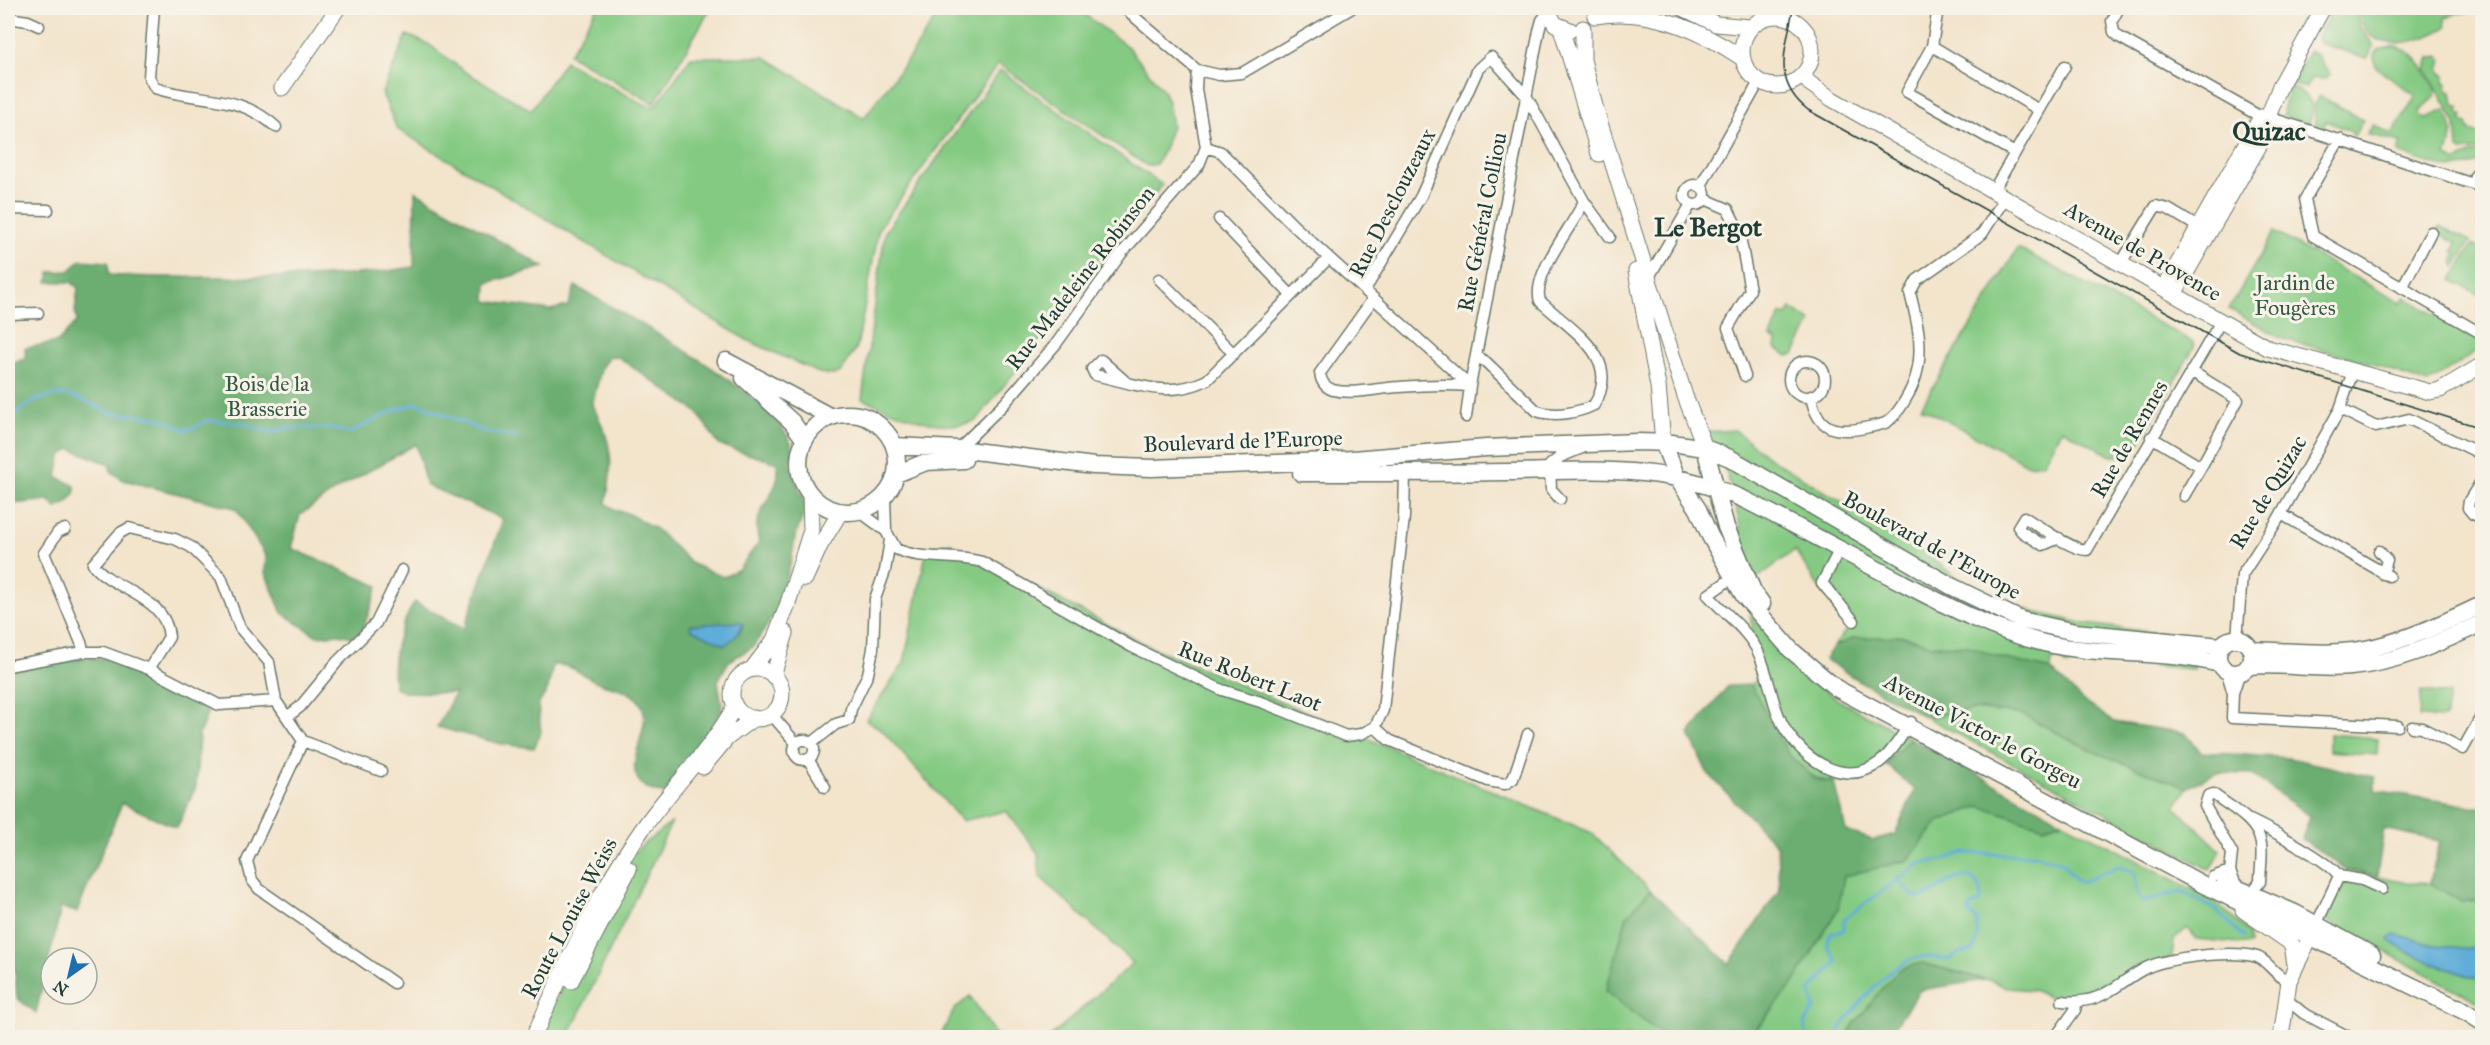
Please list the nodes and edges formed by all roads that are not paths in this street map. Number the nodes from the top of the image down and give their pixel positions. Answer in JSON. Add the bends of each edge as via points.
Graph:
{"nodes":[{"id":1,"x":154,"y":8,"type":"edge"},
{"id":2,"x":1124,"y":8,"type":"edge"},
{"id":3,"x":1352,"y":8,"type":"edge"},
{"id":4,"x":1683,"y":8,"type":"edge"},
{"id":5,"x":2119,"y":8,"type":"edge"},
{"id":6,"x":2323,"y":8,"type":"edge"},
{"id":7,"x":333,"y":9,"type":"edge"},
{"id":8,"x":1933,"y":9,"type":"edge"},
{"id":9,"x":1596,"y":12,"type":"edge"},
{"id":10,"x":1778,"y":12,"type":"edge"},
{"id":11,"x":8,"y":18,"type":"edge"},
{"id":12,"x":1553,"y":18,"type":"edge"},
{"id":13,"x":39,"y":26,"type":"dead end"},
{"id":14,"x":1750,"y":27,"type":"junction"},
{"id":15,"x":1583,"y":28,"type":"junction"},
{"id":16,"x":1932,"y":46,"type":"junction"},
{"id":17,"x":1742,"y":58,"type":"junction"},
{"id":18,"x":2065,"y":66,"type":"dead end"},
{"id":19,"x":1197,"y":70,"type":"junction"},
{"id":20,"x":1803,"y":75,"type":"junction"},
{"id":21,"x":1759,"y":82,"type":"junction"},
{"id":22,"x":282,"y":88,"type":"dead end"},
{"id":23,"x":1527,"y":97,"type":"junction"},
{"id":24,"x":2039,"y":110,"type":"junction"},
{"id":25,"x":2264,"y":117,"type":"junction"},
{"id":26,"x":276,"y":127,"type":"dead end"},
{"id":27,"x":2340,"y":139,"type":"junction"},
{"id":28,"x":1206,"y":147,"type":"junction"},
{"id":29,"x":2015,"y":153,"type":"junction"},
{"id":30,"x":2244,"y":160,"type":"junction"},
{"id":31,"x":2482,"y":168,"type":"edge"},
{"id":32,"x":2478,"y":185,"type":"edge"},
{"id":33,"x":1700,"y":187,"type":"junction"},
{"id":34,"x":1705,"y":199,"type":"junction"},
{"id":35,"x":1999,"y":199,"type":"junction"},
{"id":36,"x":1584,"y":201,"type":"junction"},
{"id":37,"x":1690,"y":204,"type":"junction"},
{"id":38,"x":8,"y":209,"type":"edge"},
{"id":39,"x":48,"y":210,"type":"dead end"},
{"id":40,"x":1219,"y":219,"type":"dead end"},
{"id":41,"x":2198,"y":227,"type":"junction"},
{"id":42,"x":2431,"y":232,"type":"dead end"},
{"id":43,"x":1610,"y":237,"type":"dead end"},
{"id":44,"x":1329,"y":258,"type":"junction"},
{"id":45,"x":2121,"y":263,"type":"junction"},
{"id":46,"x":1649,"y":277,"type":"junction"},
{"id":47,"x":1159,"y":279,"type":"dead end"},
{"id":48,"x":2402,"y":288,"type":"junction"},
{"id":49,"x":1365,"y":290,"type":"junction"},
{"id":50,"x":2169,"y":291,"type":"junction"},
{"id":51,"x":1291,"y":295,"type":"junction"},
{"id":52,"x":1373,"y":299,"type":"junction"},
{"id":53,"x":38,"y":313,"type":"dead end"},
{"id":54,"x":8,"y":314,"type":"edge"},
{"id":55,"x":2221,"y":321,"type":"junction"},
{"id":56,"x":2482,"y":334,"type":"edge"},
{"id":57,"x":1234,"y":354,"type":"junction"},
{"id":58,"x":1476,"y":356,"type":"junction"},
{"id":59,"x":2482,"y":365,"type":"edge"},
{"id":60,"x":2191,"y":371,"type":"junction"},
{"id":61,"x":2353,"y":371,"type":"junction"},
{"id":62,"x":1744,"y":376,"type":"dead end"},
{"id":63,"x":1126,"y":382,"type":"dead end"},
{"id":64,"x":1470,"y":386,"type":"junction"},
{"id":65,"x":1810,"y":396,"type":"dead end"},
{"id":66,"x":2340,"y":409,"type":"junction"},
{"id":67,"x":831,"y":417,"type":"junction"},
{"id":68,"x":1466,"y":417,"type":"dead end"},
{"id":69,"x":979,"y":431,"type":"junction"},
{"id":70,"x":2151,"y":437,"type":"junction"},
{"id":71,"x":805,"y":440,"type":"junction"},
{"id":72,"x":1663,"y":442,"type":"junction"},
{"id":73,"x":1593,"y":444,"type":"junction"},
{"id":74,"x":894,"y":446,"type":"junction"},
{"id":75,"x":1706,"y":448,"type":"junction"},
{"id":76,"x":958,"y":449,"type":"junction"},
{"id":77,"x":983,"y":452,"type":"junction"},
{"id":78,"x":2482,"y":459,"type":"edge"},
{"id":79,"x":2201,"y":466,"type":"junction"},
{"id":80,"x":1549,"y":472,"type":"junction"},
{"id":81,"x":1405,"y":473,"type":"junction"},
{"id":82,"x":896,"y":474,"type":"junction"},
{"id":83,"x":1677,"y":478,"type":"junction"},
{"id":84,"x":2482,"y":480,"type":"edge"},
{"id":85,"x":1718,"y":488,"type":"junction"},
{"id":86,"x":810,"y":494,"type":"junction"},
{"id":87,"x":885,"y":495,"type":"junction"},
{"id":88,"x":2184,"y":496,"type":"dead end"},
{"id":89,"x":1560,"y":499,"type":"dead end"},
{"id":90,"x":841,"y":511,"type":"junction"},
{"id":91,"x":859,"y":511,"type":"junction"},
{"id":92,"x":2281,"y":514,"type":"junction"},
{"id":93,"x":2482,"y":518,"type":"edge"},
{"id":94,"x":65,"y":529,"type":"dead end"},
{"id":95,"x":888,"y":535,"type":"junction"},
{"id":96,"x":2059,"y":538,"type":"dead end"},
{"id":97,"x":1840,"y":549,"type":"junction"},
{"id":98,"x":2379,"y":551,"type":"dead end"},
{"id":99,"x":402,"y":570,"type":"dead end"},
{"id":100,"x":1732,"y":578,"type":"junction"},
{"id":101,"x":2482,"y":605,"type":"edge"},
{"id":102,"x":1854,"y":621,"type":"dead end"},
{"id":103,"x":2482,"y":623,"type":"edge"},
{"id":104,"x":2229,"y":643,"type":"junction"},
{"id":105,"x":83,"y":652,"type":"junction"},
{"id":106,"x":2237,"y":664,"type":"junction"},
{"id":107,"x":8,"y":666,"type":"edge"},
{"id":108,"x":149,"y":669,"type":"junction"},
{"id":109,"x":752,"y":669,"type":"junction"},
{"id":110,"x":773,"y":676,"type":"junction"},
{"id":111,"x":276,"y":701,"type":"junction"},
{"id":112,"x":735,"y":706,"type":"junction"},
{"id":113,"x":771,"y":714,"type":"junction"},
{"id":114,"x":2482,"y":715,"type":"edge"},
{"id":115,"x":287,"y":717,"type":"junction"},
{"id":116,"x":754,"y":718,"type":"junction"},
{"id":117,"x":1910,"y":723,"type":"junction"},
{"id":118,"x":2398,"y":726,"type":"dead end"},
{"id":119,"x":2412,"y":727,"type":"dead end"},
{"id":120,"x":1375,"y":728,"type":"junction"},
{"id":121,"x":1528,"y":734,"type":"dead end"},
{"id":122,"x":303,"y":741,"type":"junction"},
{"id":123,"x":796,"y":743,"type":"junction"},
{"id":124,"x":812,"y":743,"type":"junction"},
{"id":125,"x":808,"y":759,"type":"junction"},
{"id":126,"x":381,"y":771,"type":"dead end"},
{"id":127,"x":825,"y":787,"type":"dead end"},
{"id":128,"x":2247,"y":819,"type":"junction"},
{"id":129,"x":2230,"y":871,"type":"junction"},
{"id":130,"x":2339,"y":876,"type":"junction"},
{"id":131,"x":2213,"y":877,"type":"junction"},
{"id":132,"x":2256,"y":888,"type":"dead end"},
{"id":133,"x":2382,"y":889,"type":"dead end"},
{"id":134,"x":2232,"y":893,"type":"junction"},
{"id":135,"x":2314,"y":929,"type":"junction"},
{"id":136,"x":2295,"y":965,"type":"junction"},
{"id":137,"x":2289,"y":981,"type":"junction"},
{"id":138,"x":394,"y":983,"type":"dead end"},
{"id":139,"x":2286,"y":999,"type":"junction"},
{"id":140,"x":2062,"y":1001,"type":"dead end"},
{"id":141,"x":2077,"y":1002,"type":"junction"},
{"id":142,"x":2482,"y":1022,"type":"edge"},
{"id":143,"x":533,"y":1038,"type":"edge"},
{"id":144,"x":544,"y":1038,"type":"edge"},
{"id":145,"x":2055,"y":1038,"type":"edge"},
{"id":146,"x":2281,"y":1038,"type":"edge"},
{"id":147,"x":2351,"y":1038,"type":"edge"}],
"edges":[{"from":1,"to":26,"type":"street","via":[[149,77],[155,88],[234,102],[261,114]]},
{"from":2,"to":19,"type":"street"},
{"from":3,"to":19,"type":"street","via":[[1242,73],[1220,75]]},
{"from":4,"to":14,"type":"main road","via":[[1716,24]]},
{"from":5,"to":25,"type":"street","via":[[2112,21],[2114,32],[2120,37]]},
{"from":6,"to":25,"type":"main road"},
{"from":7,"to":22,"type":"main road"},
{"from":8,"to":16,"type":"street"},
{"from":9,"to":15,"type":"main road"},
{"from":9,"to":17,"type":"main road","via":[[1628,12],[1664,19]]},
{"from":10,"to":14,"type":"main road"},
{"from":10,"to":20,"type":"main road","via":[[1801,25],[1811,44],[1812,55]]},
{"from":11,"to":13,"type":"street"},
{"from":12,"to":15,"type":"main road","via":[[1572,31]]},
{"from":12,"to":23,"type":"street","name":"Rue Général Colliou","via":[[1542,20]]},
{"from":12,"to":72,"type":"main road","via":[[1641,283]]},
{"from":14,"to":17,"type":"main road","via":[[1742,42]]},
{"from":15,"to":46,"type":"main road","via":[[1583,60]]},
{"from":16,"to":24,"type":"street"},
{"from":16,"to":29,"type":"street","via":[[1907,92]]},
{"from":17,"to":21,"type":"main road","via":[[1751,76]]},
{"from":18,"to":24,"type":"street"},
{"from":19,"to":28,"type":"street","via":[[1196,89]]},
{"from":20,"to":21,"type":"main road","via":[[1779,87]]},
{"from":20,"to":35,"type":"main road","name":"Avenue de Provence","via":[[1832,99]]},
{"from":21,"to":33,"type":"street"},
{"from":23,"to":36,"type":"street"},
{"from":23,"to":49,"type":"street","name":"Rue Desclouzeaux","via":[[1491,57],[1478,69],[1421,196]]},
{"from":23,"to":58,"type":"street","name":"Rue Général Colliou"},
{"from":24,"to":29,"type":"street"},
{"from":25,"to":27,"type":"street"},
{"from":25,"to":30,"type":"main road","via":[[2271,125]]},
{"from":27,"to":32,"type":"street"},
{"from":27,"to":48,"type":"street","via":[[2305,199],[2313,236]]},
{"from":28,"to":44,"type":"street","via":[[1221,152]]},
{"from":28,"to":69,"type":"street","name":"Rue Madeleine Robinson","via":[[1199,165],[1121,254],[1056,344]]},
{"from":29,"to":35,"type":"street"},
{"from":30,"to":41,"type":"main road"},
{"from":30,"to":50,"type":"main road"},
{"from":31,"to":32,"type":"street","via":[[2475,176]]},
{"from":33,"to":34,"type":"street"},
{"from":33,"to":37,"type":"street","via":[[1692,186],[1686,192]]},
{"from":34,"to":37,"type":"street","via":[[1699,205]]},
{"from":34,"to":62,"type":"street","via":[[1728,209],[1739,231],[1750,290],[1728,328]]},
{"from":35,"to":45,"type":"main road","name":"Avenue de Provence"},
{"from":35,"to":65,"type":"street","via":[[1982,234],[1917,280],[1911,293],[1921,335],[1916,376],[1902,404],[1886,423],[1844,433],[1822,423]]},
{"from":36,"to":43,"type":"street"},
{"from":36,"to":58,"type":"street","via":[[1545,268],[1539,295],[1540,301],[1598,356],[1604,368],[1604,382],[1594,405],[1582,411],[1538,411]]},
{"from":37,"to":46,"type":"street"},
{"from":38,"to":39,"type":"street"},
{"from":40,"to":51,"type":"street"},
{"from":41,"to":45,"type":"street","via":[[2156,206]]},
{"from":41,"to":50,"type":"main road"},
{"from":42,"to":48,"type":"street"},
{"from":44,"to":49,"type":"street"},
{"from":44,"to":51,"type":"street"},
{"from":45,"to":50,"type":"main road","name":"Avenue de Provence"},
{"from":46,"to":75,"type":"main road","via":[[1685,396]]},
{"from":47,"to":57,"type":"street"},
{"from":48,"to":56,"type":"street"},
{"from":49,"to":52,"type":"street","name":"Rue Desclouzeaux"},
{"from":50,"to":55,"type":"main road","name":"Avenue de Provence"},
{"from":51,"to":57,"type":"street"},
{"from":52,"to":64,"type":"street","name":"Rue Desclouzeaux"},
{"from":52,"to":64,"type":"street","via":[[1320,373],[1326,387],[1355,391]]},
{"from":53,"to":54,"type":"street"},
{"from":55,"to":60,"type":"street","name":"Rue de Rennes"},
{"from":55,"to":61,"type":"main road","name":"Avenue de Provence","via":[[2268,348]]},
{"from":57,"to":63,"type":"street","via":[[1207,380],[1190,388],[1170,391]]},
{"from":58,"to":64,"type":"street","name":"Rue Général Colliou"},
{"from":59,"to":61,"type":"main road","name":"Avenue de Provence","via":[[2430,392]]},
{"from":60,"to":70,"type":"street","name":"Rue de Rennes"},
{"from":60,"to":79,"type":"street","via":[[2238,400]]},
{"from":61,"to":66,"type":"street","name":"Rue de Quizac"},
{"from":64,"to":68,"type":"street","name":"Rue Général Colliou"},
{"from":66,"to":78,"type":"street","via":[[2376,428],[2409,419],[2477,452]]},
{"from":66,"to":92,"type":"street","name":"Rue de Quizac"},
{"from":67,"to":71,"type":"main road","via":[[811,430]]},
{"from":67,"to":71,"type":"main road","via":[[726,361],[792,422]]},
{"from":67,"to":74,"type":"main road","via":[[846,414],[875,422]]},
{"from":69,"to":76,"type":"street","name":"Rue Madeleine Robinson"},
{"from":69,"to":77,"type":"street"},
{"from":70,"to":79,"type":"street"},
{"from":70,"to":96,"type":"street","name":"Rue de Rennes","via":[[2087,550]]},
{"from":71,"to":86,"type":"main road","via":[[799,468]]},
{"from":72,"to":73,"type":"main road","name":"Boulevard de l'Europe"},
{"from":72,"to":75,"type":"main road","name":"Boulevard de l'Europe"},
{"from":72,"to":83,"type":"main road","name":"Avenue Victor le Gorgeu"},
{"from":73,"to":77,"type":"main road","name":"Boulevard de l'Europe","via":[[1152,468],[1094,466]]},
{"from":73,"to":80,"type":"street","name":"Boulevard de l'Europe","via":[[1553,461]]},
{"from":74,"to":76,"type":"main road","name":"Boulevard de l'Europe"},
{"from":74,"to":82,"type":"main road"},
{"from":75,"to":85,"type":"main road","name":"Avenue Victor le Gorgeu"},
{"from":75,"to":104,"type":"main road","name":"Boulevard de l'Europe","via":[[1811,502],[1951,586],[2021,620],[2075,632]]},
{"from":76,"to":77,"type":"main road","name":"Boulevard de l'Europe"},
{"from":79,"to":88,"type":"street"},
{"from":80,"to":81,"type":"main road","name":"Boulevard de l'Europe"},
{"from":80,"to":83,"type":"main road","name":"Boulevard de l'Europe","via":[[1613,469]]},
{"from":80,"to":89,"type":"street","via":[[1551,489]]},
{"from":81,"to":82,"type":"main road","name":"Boulevard de l'Europe","via":[[1099,475],[954,459],[926,462]]},
{"from":81,"to":120,"type":"street","via":[[1389,662],[1383,710]]},
{"from":82,"to":87,"type":"main road"},
{"from":83,"to":85,"type":"main road","name":"Boulevard de l'Europe"},
{"from":83,"to":100,"type":"main road","name":"Avenue Victor le Gorgeu","via":[[1698,509]]},
{"from":84,"to":93,"type":"street","via":[[2468,508]]},
{"from":85,"to":97,"type":"main road","name":"Boulevard de l'Europe"},
{"from":85,"to":117,"type":"main road","name":"Avenue Victor le Gorgeu","via":[[1726,527],[1740,560],[1754,591],[1777,624],[1842,680]]},
{"from":86,"to":90,"type":"main road"},
{"from":86,"to":109,"type":"main road","via":[[811,530],[787,606],[774,640]]},
{"from":87,"to":91,"type":"main road"},
{"from":87,"to":95,"type":"street"},
{"from":90,"to":91,"type":"main road"},
{"from":90,"to":110,"type":"main road","via":[[806,575]]},
{"from":91,"to":95,"type":"street","name":"Rue Robert Laot"},
{"from":92,"to":98,"type":"street","via":[[2386,575],[2387,560]]},
{"from":92,"to":104,"type":"street","name":"Rue de Quizac","via":[[2241,577]]},
{"from":94,"to":105,"type":"street","via":[[58,532],[44,553]]},
{"from":95,"to":120,"type":"street","name":"Rue Robert Laot","via":[[896,549],[906,553],[982,562],[1132,647],[1222,690],[1346,736]]},
{"from":95,"to":124,"type":"street","via":[[885,571],[875,599],[868,674],[849,720],[836,724]]},
{"from":97,"to":102,"type":"street","via":[[1822,583]]},
{"from":97,"to":106,"type":"main road","name":"Boulevard de l'Europe","via":[[1948,606],[2043,643],[2087,651]]},
{"from":99,"to":115,"type":"street","via":[[376,623]]},
{"from":100,"to":117,"type":"main road","name":"Avenue Victor le Gorgeu","via":[[1771,630],[1812,670],[1836,688]]},
{"from":100,"to":117,"type":"street","via":[[1708,596],[1759,653],[1787,731],[1811,758],[1827,770],[1861,770],[1878,763],[1891,751]]},
{"from":101,"to":106,"type":"main road","name":"Boulevard de l'Europe","via":[[2431,629],[2374,648]]},
{"from":103,"to":106,"type":"main road","name":"Boulevard de l'Europe","via":[[2438,644],[2378,663],[2350,667]]},
{"from":104,"to":106,"type":"main road","via":[[2218,655]]},
{"from":104,"to":106,"type":"main road","via":[[2245,642]]},
{"from":105,"to":107,"type":"street"},
{"from":105,"to":108,"type":"street","via":[[103,652]]},
{"from":106,"to":118,"type":"street","via":[[2232,718]]},
{"from":108,"to":111,"type":"street","via":[[219,705]]},
{"from":108,"to":111,"type":"street","via":[[169,637],[164,616],[135,591],[101,574],[93,564],[129,528],[191,547],[221,577],[240,628],[269,662]]},
{"from":109,"to":110,"type":"main road"},
{"from":109,"to":112,"type":"main road","via":[[735,681]]},
{"from":110,"to":113,"type":"main road","via":[[781,692],[779,704]]},
{"from":111,"to":115,"type":"street"},
{"from":112,"to":116,"type":"main road"},
{"from":112,"to":143,"type":"main road","name":"Route Louise Weiss","via":[[617,869],[582,931]]},
{"from":113,"to":116,"type":"main road"},
{"from":113,"to":123,"type":"street"},
{"from":114,"to":119,"type":"street","via":[[2463,749],[2422,728]]},
{"from":115,"to":122,"type":"street"},
{"from":116,"to":144,"type":"main road","name":"Route Louise Weiss","via":[[727,738],[648,838],[592,934]]},
{"from":117,"to":131,"type":"main road","name":"Avenue Victor le Gorgeu"},
{"from":117,"to":134,"type":"main road","name":"Avenue Victor le Gorgeu"},
{"from":120,"to":121,"type":"street","via":[[1389,740],[1488,781],[1505,784],[1513,779]]},
{"from":122,"to":126,"type":"street"},
{"from":122,"to":138,"type":"street","via":[[247,861],[252,880],[259,889]]},
{"from":123,"to":124,"type":"street"},
{"from":123,"to":125,"type":"street","via":[[796,757]]},
{"from":124,"to":125,"type":"street","via":[[814,750]]},
{"from":125,"to":127,"type":"street"},
{"from":128,"to":129,"type":"street","via":[[2213,794],[2206,800],[2205,807],[2232,853]]},
{"from":128,"to":130,"type":"street","via":[[2284,836],[2334,868]]},
{"from":128,"to":132,"type":"street","via":[[2261,844],[2260,882]]},
{"from":129,"to":131,"type":"street"},
{"from":129,"to":134,"type":"street"},
{"from":130,"to":133,"type":"street"},
{"from":130,"to":135,"type":"street"},
{"from":131,"to":134,"type":"main road","name":"Avenue Victor le Gorgeu"},
{"from":134,"to":135,"type":"main road","name":"Avenue Victor le Gorgeu"},
{"from":134,"to":136,"type":"main road","name":"Avenue Victor le Gorgeu","via":[[2292,944]]},
{"from":135,"to":136,"type":"main road"},
{"from":135,"to":142,"type":"main road","name":"Avenue Victor le Gorgeu"},
{"from":136,"to":137,"type":"main road"},
{"from":137,"to":139,"type":"main road"},
{"from":137,"to":141,"type":"street","via":[[2279,978],[2255,957],[2206,955],[2153,965],[2112,992]]},
{"from":139,"to":146,"type":"main road"},
{"from":139,"to":147,"type":"street","via":[[2303,1013]]},
{"from":140,"to":141,"type":"street"},
{"from":141,"to":145,"type":"street"}]}
